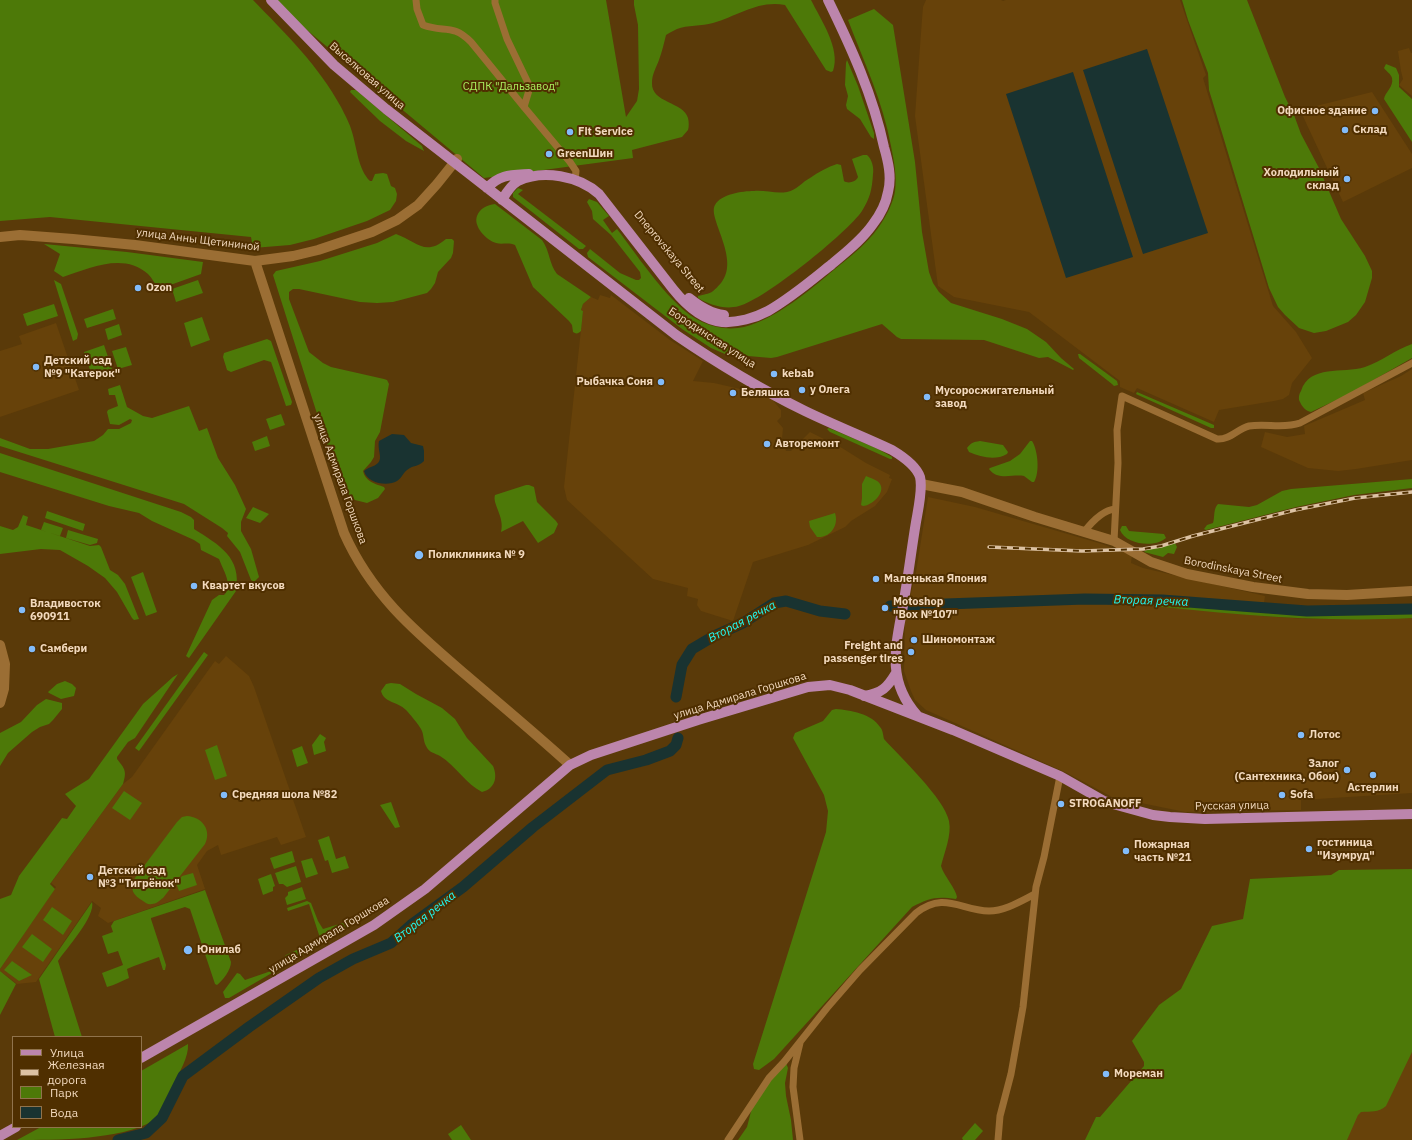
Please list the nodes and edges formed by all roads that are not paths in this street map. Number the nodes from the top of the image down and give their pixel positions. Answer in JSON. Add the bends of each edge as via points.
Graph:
{"nodes":[{"id":1,"x":271,"y":0,"type":"edge"},
{"id":2,"x":278,"y":0,"type":"edge"},
{"id":3,"x":416,"y":0,"type":"edge"},
{"id":4,"x":495,"y":0,"type":"edge"},
{"id":5,"x":824,"y":0,"type":"edge"},
{"id":6,"x":828,"y":0,"type":"edge"},
{"id":7,"x":524,"y":107,"type":"junction"},
{"id":8,"x":456,"y":161,"type":"junction"},
{"id":9,"x":575,"y":178,"type":"junction"},
{"id":10,"x":489,"y":187,"type":"junction"},
{"id":11,"x":503,"y":198,"type":"junction"},
{"id":12,"x":0,"y":237,"type":"edge"},
{"id":13,"x":255,"y":261,"type":"junction"},
{"id":14,"x":1412,"y":363,"type":"edge"},
{"id":15,"x":923,"y":485,"type":"junction"},
{"id":16,"x":1115,"y":509,"type":"junction"},
{"id":17,"x":1084,"y":532,"type":"junction"},
{"id":18,"x":1114,"y":541,"type":"junction"},
{"id":19,"x":1412,"y":591,"type":"edge"},
{"id":20,"x":0,"y":645,"type":"edge"},
{"id":21,"x":896,"y":673,"type":"junction"},
{"id":22,"x":864,"y":696,"type":"junction"},
{"id":23,"x":0,"y":703,"type":"edge"},
{"id":24,"x":918,"y":716,"type":"junction"},
{"id":25,"x":570,"y":765,"type":"junction"},
{"id":26,"x":1060,"y":776,"type":"junction"},
{"id":27,"x":1412,"y":814,"type":"edge"},
{"id":28,"x":1035,"y":894,"type":"junction"},
{"id":29,"x":801,"y":1041,"type":"junction"},
{"id":30,"x":142,"y":1057,"type":"edge"},
{"id":31,"x":14,"y":1128,"type":"edge"},
{"id":32,"x":0,"y":1136,"type":"edge"},
{"id":33,"x":728,"y":1140,"type":"edge"},
{"id":34,"x":800,"y":1140,"type":"edge"},
{"id":35,"x":998,"y":1140,"type":"edge"}],
"edges":[{"from":1,"to":8,"type":"main road","name":"Выселковая улица","via":[[334,65],[386,109]]},
{"from":2,"to":8,"type":"main road","name":"Выселковая улица","via":[[337,61]]},
{"from":3,"to":7,"type":"street","via":[[423,25],[461,33]]},
{"from":4,"to":7,"type":"street","via":[[507,39],[530,87]]},
{"from":5,"to":9,"type":"main road","name":"Dneprovskaya Street","via":[[849,55],[872,116],[885,176],[884,190],[870,220],[843,248],[805,279],[766,306],[731,315],[720,315],[698,305],[686,296],[599,188],[586,179]]},
{"from":6,"to":9,"type":"main road","name":"Dneprovskaya Street","via":[[861,73],[876,114],[890,175],[889,191],[885,203],[866,233],[808,283],[768,311],[756,316],[730,322],[720,322],[706,317],[684,302],[599,194]]},
{"from":7,"to":9,"type":"street","via":[[570,162],[576,171]]},
{"from":8,"to":10,"type":"main road","name":"Бородинская улица"},
{"from":8,"to":13,"type":"main road","name":"улица Анны Щетининой","via":[[418,205],[397,220],[372,232],[318,250]]},
{"from":9,"to":10,"type":"main road","name":"Dneprovskaya Street","via":[[544,173],[508,175],[501,177]]},
{"from":9,"to":11,"type":"main road","name":"Dneprovskaya Street","via":[[530,177],[511,186]]},
{"from":10,"to":11,"type":"main road","name":"Бородинская улица"},
{"from":11,"to":15,"type":"main road","name":"Бородинская улица","via":[[682,339],[737,374],[790,403],[892,450],[905,458],[914,468]]},
{"from":12,"to":13,"type":"main road","name":"улица Анны Щетининой","via":[[20,235],[136,245]]},
{"from":13,"to":25,"type":"main road","name":"улица Адмирала Горшкова","via":[[344,533],[364,570],[387,602],[412,627]]},
{"from":14,"to":16,"type":"street","via":[[1300,423],[1291,426],[1251,426],[1242,428],[1222,440],[1122,396],[1117,430]]},
{"from":15,"to":17,"type":"main road","name":"Borodinskaya Street","via":[[962,492]]},
{"from":15,"to":21,"type":"main road","name":"Русская улица","via":[[895,652]]},
{"from":16,"to":17,"type":"street","via":[[1098,518]]},
{"from":16,"to":18,"type":"street"},
{"from":17,"to":18,"type":"main road","name":"Borodinskaya Street"},
{"from":18,"to":19,"type":"main road","name":"Borodinskaya Street","via":[[1151,562],[1174,570],[1253,587],[1308,594],[1347,595]]},
{"from":20,"to":23,"type":"main road","via":[[5,664],[4,689]]},
{"from":21,"to":22,"type":"main road","via":[[883,690]]},
{"from":21,"to":24,"type":"main road","name":"Русская улица","via":[[905,699]]},
{"from":22,"to":24,"type":"main road","name":"улица Адмирала Горшкова"},
{"from":22,"to":25,"type":"main road","name":"улица Адмирала Горшкова","via":[[830,685],[808,687],[691,722],[591,755]]},
{"from":24,"to":26,"type":"main road","name":"Русская улица"},
{"from":25,"to":30,"type":"main road","name":"улица Адмирала Горшкова","via":[[425,888],[374,925]]},
{"from":26,"to":27,"type":"main road","name":"Русская улица","via":[[1104,801],[1153,815],[1170,817],[1198,819]]},
{"from":26,"to":28,"type":"street"},
{"from":28,"to":29,"type":"street","via":[[1021,902],[990,911],[945,902],[924,906],[860,970]]},
{"from":28,"to":35,"type":"street","via":[[1023,1006],[1009,1083],[1000,1116]]},
{"from":29,"to":33,"type":"street","via":[[769,1078]]},
{"from":29,"to":34,"type":"street","via":[[794,1068],[793,1087]]},
{"from":31,"to":32,"type":"main road"}]}
